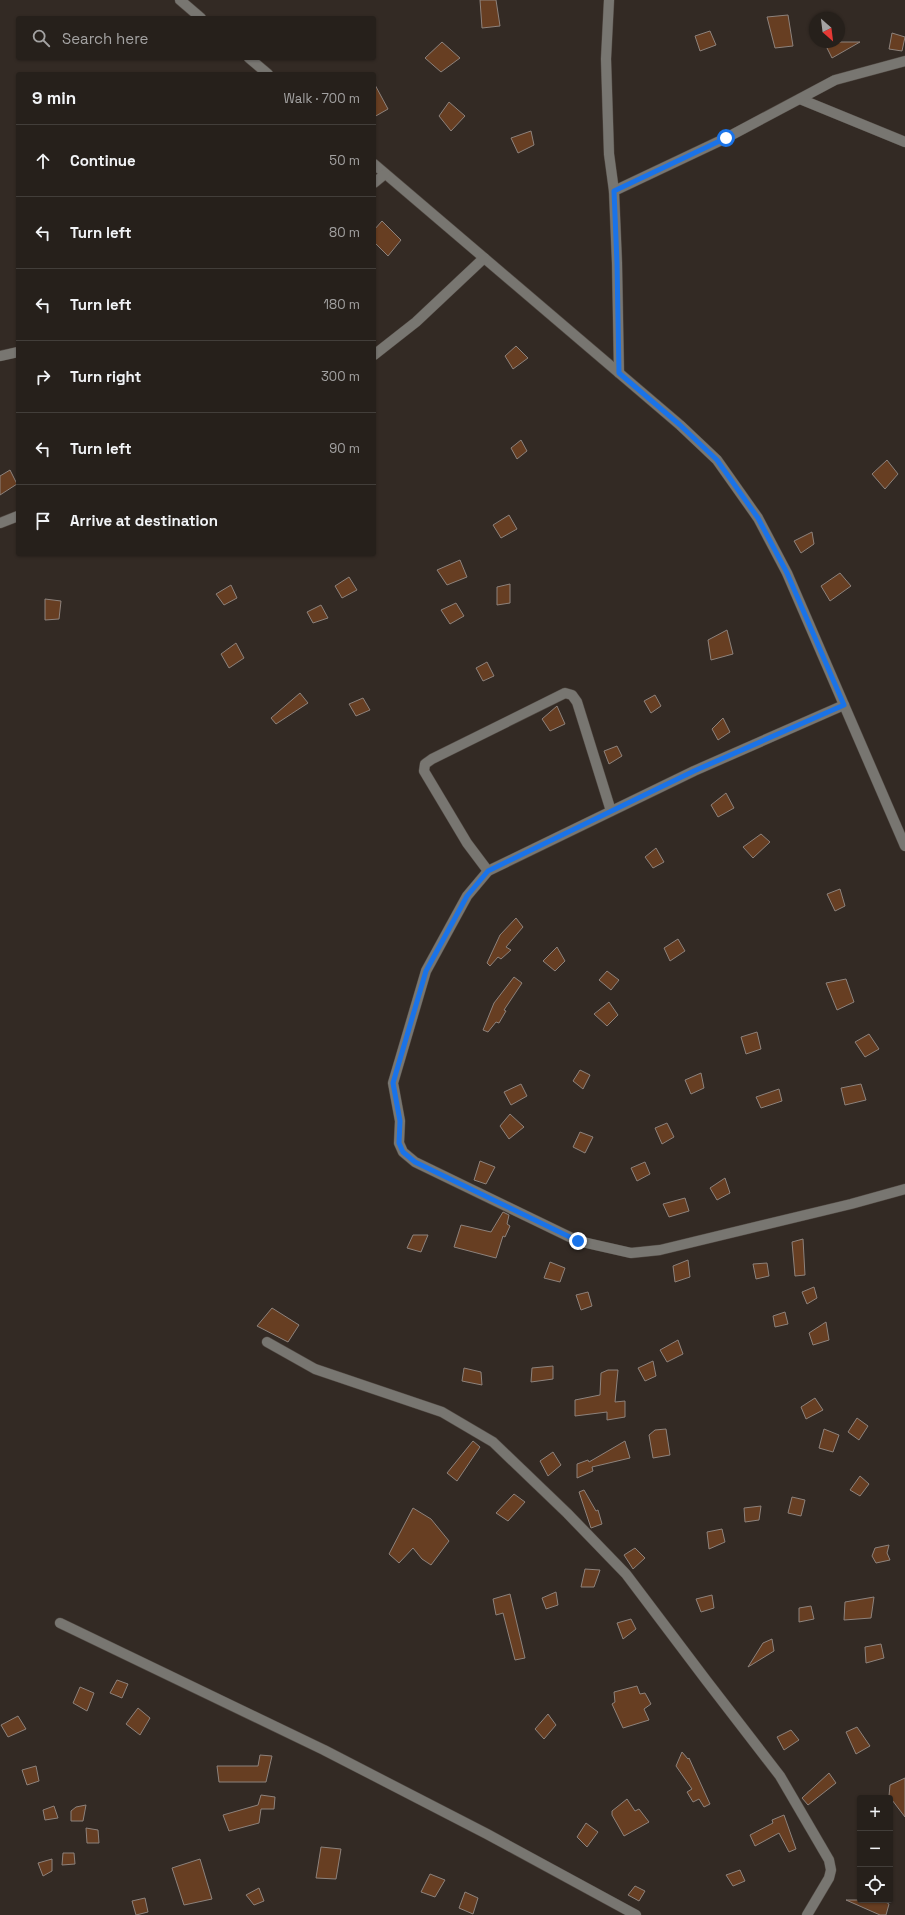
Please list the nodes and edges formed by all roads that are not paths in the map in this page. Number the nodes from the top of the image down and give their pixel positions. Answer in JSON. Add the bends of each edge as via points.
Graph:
{"nodes":[{"id":1,"x":180,"y":0,"type":"edge"},
{"id":2,"x":609,"y":0,"type":"edge"},
{"id":3,"x":199,"y":16,"type":"edge"},
{"id":4,"x":251,"y":60,"type":"edge"},
{"id":5,"x":905,"y":61,"type":"edge"},
{"id":6,"x":266,"y":72,"type":"edge"},
{"id":7,"x":800,"y":99,"type":"junction"},
{"id":8,"x":905,"y":142,"type":"edge"},
{"id":9,"x":376,"y":166,"type":"edge"},
{"id":10,"x":385,"y":174,"type":"junction"},
{"id":11,"x":376,"y":181,"type":"edge"},
{"id":12,"x":614,"y":191,"type":"junction"},
{"id":13,"x":484,"y":258,"type":"junction"},
{"id":14,"x":16,"y":352,"type":"edge"},
{"id":15,"x":376,"y":353,"type":"edge"},
{"id":16,"x":0,"y":356,"type":"edge"},
{"id":17,"x":619,"y":373,"type":"junction"},
{"id":18,"x":16,"y":517,"type":"edge"},
{"id":19,"x":0,"y":523,"type":"edge"},
{"id":20,"x":844,"y":705,"type":"junction"},
{"id":21,"x":611,"y":811,"type":"junction"},
{"id":22,"x":905,"y":846,"type":"edge"},
{"id":23,"x":488,"y":871,"type":"junction"},
{"id":24,"x":905,"y":1190,"type":"edge"},
{"id":25,"x":267,"y":1342,"type":"dead end"},
{"id":26,"x":60,"y":1623,"type":"dead end"},
{"id":27,"x":636,"y":1915,"type":"edge"},
{"id":28,"x":807,"y":1915,"type":"edge"}],
"edges":[{"from":1,"to":3,"type":"street"},
{"from":2,"to":12,"type":"street","via":[[606,67],[609,154]]},
{"from":4,"to":6,"type":"street"},
{"from":5,"to":7,"type":"street","via":[[835,80]]},
{"from":7,"to":8,"type":"street"},
{"from":7,"to":12,"type":"street","via":[[726,138]]},
{"from":9,"to":10,"type":"street"},
{"from":10,"to":11,"type":"street"},
{"from":10,"to":13,"type":"street"},
{"from":12,"to":17,"type":"street"},
{"from":13,"to":15,"type":"street","via":[[416,322]]},
{"from":13,"to":17,"type":"street"},
{"from":14,"to":16,"type":"street"},
{"from":17,"to":20,"type":"street","via":[[717,460],[758,518],[787,573]]},
{"from":18,"to":19,"type":"street"},
{"from":20,"to":21,"type":"street","via":[[694,771]]},
{"from":20,"to":22,"type":"street"},
{"from":21,"to":23,"type":"street"},
{"from":21,"to":23,"type":"street","via":[[577,702],[572,695],[565,693],[425,764],[424,771],[467,843]]},
{"from":23,"to":24,"type":"street","via":[[467,896],[426,971],[393,1083],[400,1121],[399,1143],[403,1152],[415,1162],[578,1241],[632,1253],[660,1250]]},
{"from":25,"to":28,"type":"street","via":[[315,1369],[442,1412],[493,1442],[568,1513],[626,1574],[780,1776],[829,1860],[829,1878]]},
{"from":26,"to":27,"type":"street","via":[[324,1750]]}]}
